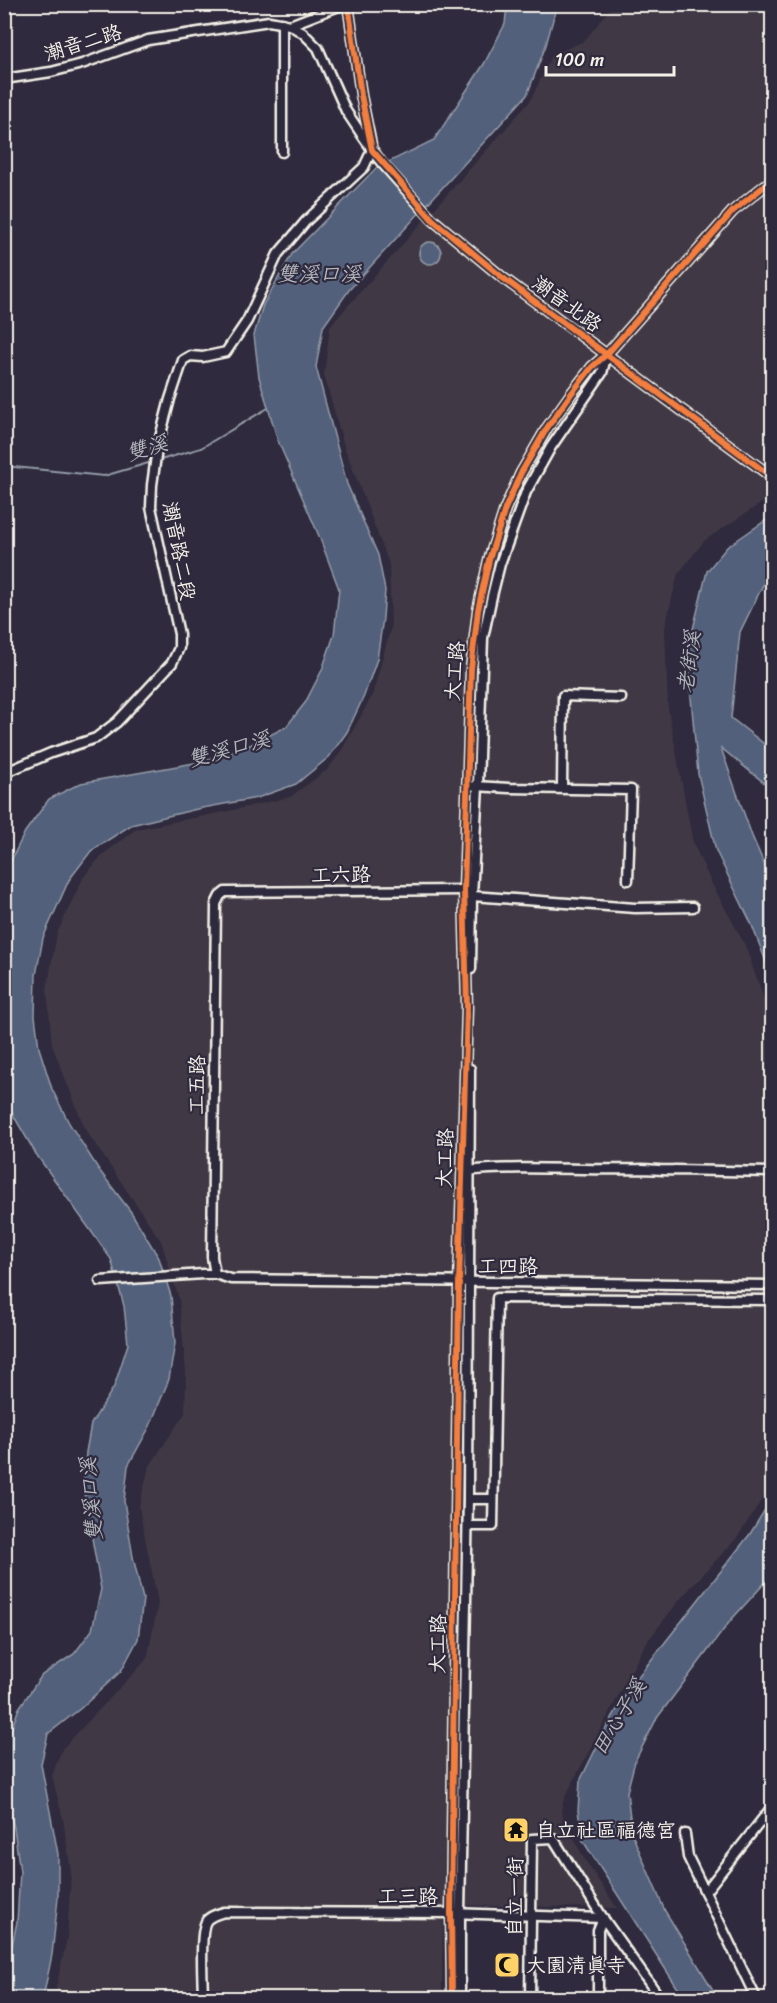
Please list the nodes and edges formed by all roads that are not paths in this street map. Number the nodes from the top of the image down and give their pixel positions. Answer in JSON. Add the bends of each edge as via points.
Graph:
{"nodes":[{"id":1,"x":346,"y":4,"type":"edge"},
{"id":2,"x":286,"y":24,"type":"junction"},
{"id":3,"x":4,"y":79,"type":"edge"},
{"id":4,"x":372,"y":150,"type":"junction"},
{"id":5,"x":282,"y":152,"type":"dead end"},
{"id":6,"x":772,"y":180,"type":"edge"},
{"id":7,"x":607,"y":354,"type":"junction"},
{"id":8,"x":772,"y":477,"type":"edge"},
{"id":9,"x":621,"y":698,"type":"dead end"},
{"id":10,"x":4,"y":773,"type":"edge"},
{"id":11,"x":467,"y":786,"type":"junction"},
{"id":12,"x":478,"y":786,"type":"junction"},
{"id":13,"x":562,"y":788,"type":"junction"},
{"id":14,"x":628,"y":880,"type":"dead end"},
{"id":15,"x":464,"y":890,"type":"junction"},
{"id":16,"x":220,"y":896,"type":"joint"},
{"id":17,"x":472,"y":896,"type":"junction"},
{"id":18,"x":693,"y":907,"type":"dead end"},
{"id":19,"x":465,"y":1171,"type":"junction"},
{"id":20,"x":772,"y":1172,"type":"edge"},
{"id":21,"x":215,"y":1274,"type":"junction"},
{"id":22,"x":103,"y":1281,"type":"dead end"},
{"id":23,"x":464,"y":1283,"type":"junction"},
{"id":24,"x":772,"y":1284,"type":"edge"},
{"id":25,"x":772,"y":1300,"type":"edge"},
{"id":26,"x":468,"y":1498,"type":"junction"},
{"id":27,"x":493,"y":1499,"type":"junction"},
{"id":28,"x":468,"y":1526,"type":"junction"},
{"id":29,"x":772,"y":1807,"type":"edge"},
{"id":30,"x":685,"y":1834,"type":"dead end"},
{"id":31,"x":705,"y":1892,"type":"junction"},
{"id":32,"x":456,"y":1913,"type":"junction"},
{"id":33,"x":531,"y":1915,"type":"junction"},
{"id":34,"x":603,"y":1918,"type":"junction"},
{"id":35,"x":202,"y":1998,"type":"edge"},
{"id":36,"x":453,"y":1998,"type":"edge"},
{"id":37,"x":460,"y":1998,"type":"edge"},
{"id":38,"x":530,"y":1998,"type":"edge"},
{"id":39,"x":598,"y":1998,"type":"edge"},
{"id":40,"x":660,"y":1998,"type":"edge"},
{"id":41,"x":756,"y":1998,"type":"edge"}],
"edges":[{"from":1,"to":2,"type":"street"},
{"from":1,"to":4,"type":"street"},
{"from":2,"to":3,"type":"street","name":"潮音二路","via":[[269,21],[148,40],[82,64]]},
{"from":2,"to":4,"type":"street","via":[[318,48],[346,111]]},
{"from":2,"to":5,"type":"street"},
{"from":4,"to":7,"type":"street","name":"潮音北路","via":[[432,219],[503,278]]},
{"from":4,"to":10,"type":"street","name":"潮音路二段","via":[[364,167],[306,221],[278,254],[247,321],[226,352],[183,360],[158,449],[151,507],[179,634],[179,648],[172,663],[117,722],[96,738]]},
{"from":6,"to":7,"type":"street","via":[[733,211]]},
{"from":7,"to":8,"type":"street","name":"潮音北路"},
{"from":7,"to":11,"type":"street","name":"大工路","via":[[592,367],[547,428],[505,509],[478,609],[471,669]]},
{"from":7,"to":12,"type":"street","name":"大工路","via":[[602,373],[551,447],[526,492],[500,564],[483,638]]},
{"from":9,"to":13,"type":"street","via":[[563,696]]},
{"from":11,"to":12,"type":"street"},
{"from":11,"to":15,"type":"street","name":"大工路"},
{"from":12,"to":13,"type":"street"},
{"from":12,"to":17,"type":"street","name":"大工路"},
{"from":13,"to":14,"type":"street","via":[[631,790]]},
{"from":15,"to":16,"type":"street","name":"工六路","via":[[225,892]]},
{"from":15,"to":19,"type":"street","name":"大工路"},
{"from":16,"to":21,"type":"street","name":"工五路","via":[[216,904],[212,1257]]},
{"from":17,"to":18,"type":"street","via":[[635,908]]},
{"from":17,"to":19,"type":"street","name":"大工路"},
{"from":19,"to":20,"type":"street","via":[[553,1168]]},
{"from":19,"to":23,"type":"street","name":"大工路"},
{"from":21,"to":22,"type":"street","name":"工四路"},
{"from":21,"to":23,"type":"street","name":"工四路","via":[[231,1279]]},
{"from":23,"to":24,"type":"street","name":"工四路"},
{"from":23,"to":26,"type":"street","name":"大工路"},
{"from":23,"to":32,"type":"street","name":"大工路"},
{"from":25,"to":27,"type":"street","via":[[496,1298]]},
{"from":26,"to":27,"type":"street"},
{"from":26,"to":28,"type":"street","name":"大工路"},
{"from":27,"to":28,"type":"street","via":[[493,1526]]},
{"from":28,"to":32,"type":"street","name":"大工路"},
{"from":29,"to":31,"type":"street"},
{"from":30,"to":31,"type":"street","via":[[688,1857]]},
{"from":31,"to":41,"type":"street"},
{"from":32,"to":33,"type":"street","name":"工三路"},
{"from":32,"to":35,"type":"street","name":"工三路","via":[[213,1915],[202,1931]]},
{"from":32,"to":36,"type":"street","name":"大工路"},
{"from":32,"to":37,"type":"street","name":"大工路"},
{"from":33,"to":34,"type":"street","name":"工三路"},
{"from":33,"to":34,"type":"street","name":"自立一街","via":[[532,1839],[553,1838]]},
{"from":33,"to":38,"type":"street","name":"自立一街"},
{"from":34,"to":39,"type":"street","via":[[598,1930]]},
{"from":34,"to":40,"type":"street"}]}
